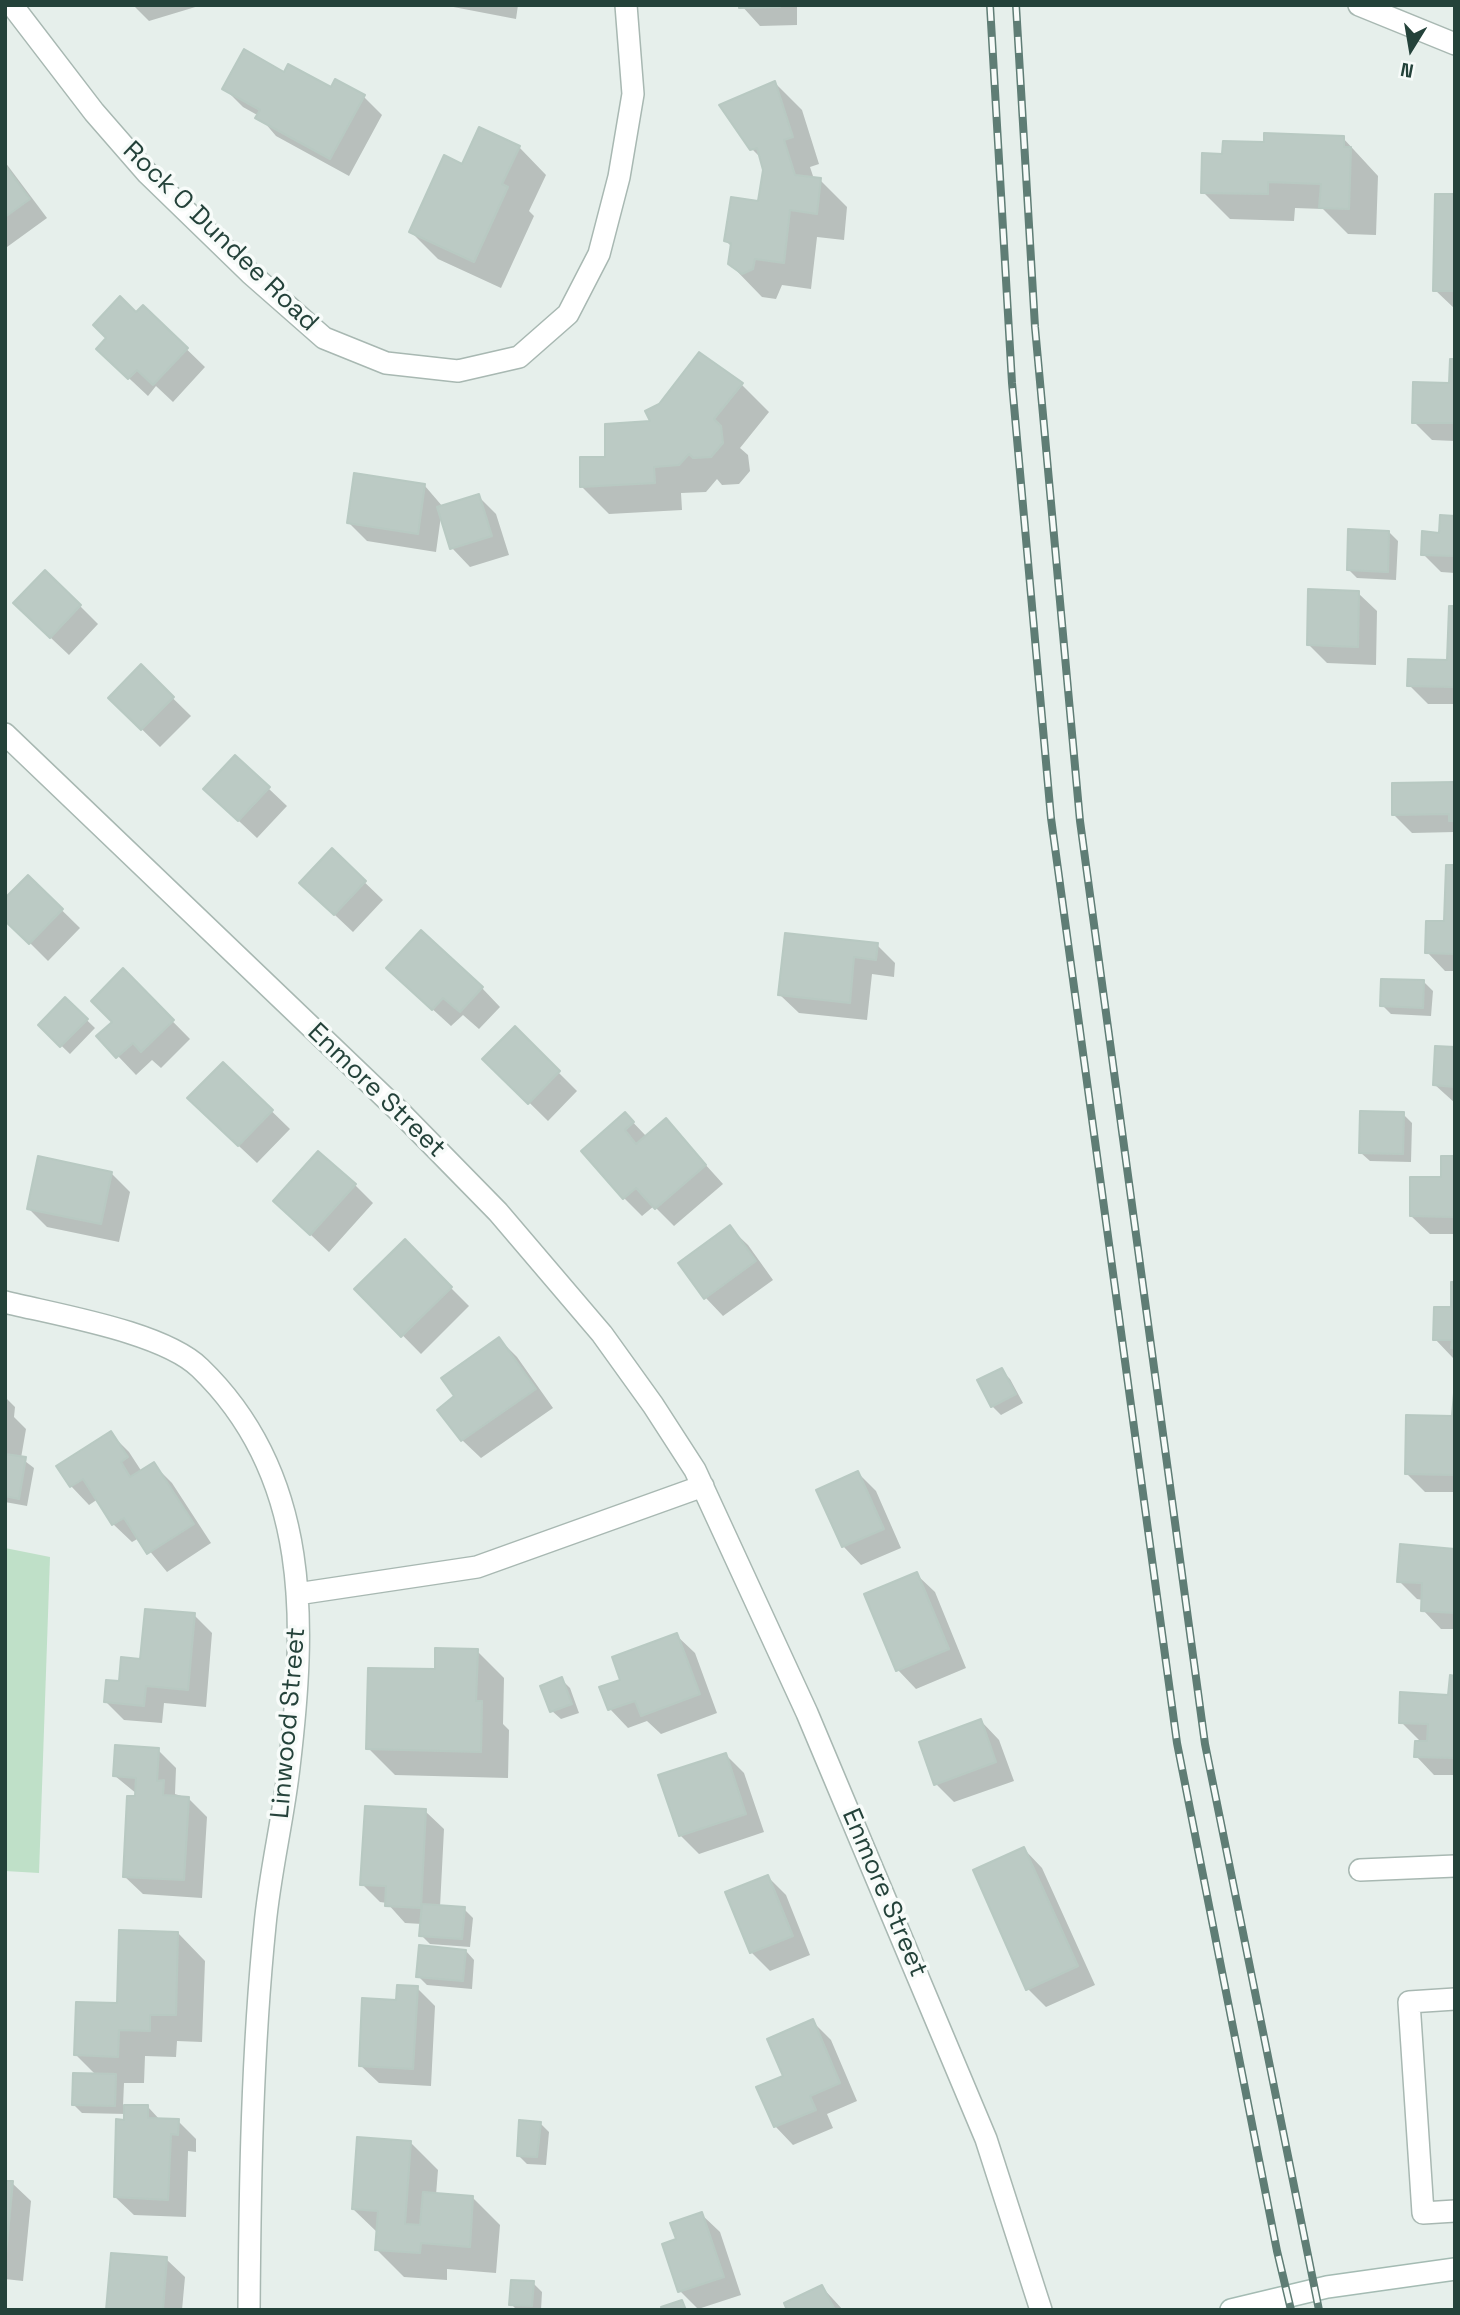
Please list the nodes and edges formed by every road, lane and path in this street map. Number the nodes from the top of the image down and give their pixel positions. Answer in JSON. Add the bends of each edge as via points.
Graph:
{"nodes":[{"id":1,"x":12,"y":5,"type":"edge"},
{"id":2,"x":626,"y":5,"type":"edge"},
{"id":3,"x":1359,"y":5,"type":"edge"},
{"id":4,"x":1455,"y":44,"type":"edge"},
{"id":5,"x":5,"y":734,"type":"edge"},
{"id":6,"x":5,"y":1303,"type":"edge"},
{"id":7,"x":703,"y":1486,"type":"junction"},
{"id":8,"x":298,"y":1594,"type":"junction"},
{"id":9,"x":1455,"y":1866,"type":"edge"},
{"id":10,"x":1360,"y":1870,"type":"dead end"},
{"id":11,"x":1455,"y":1999,"type":"edge"},
{"id":12,"x":1455,"y":2211,"type":"edge"},
{"id":13,"x":1455,"y":2269,"type":"edge"},
{"id":14,"x":249,"y":2310,"type":"edge"},
{"id":15,"x":1041,"y":2310,"type":"edge"},
{"id":16,"x":1231,"y":2310,"type":"edge"}],
"edges":[{"from":1,"to":2,"type":"street","name":"Rock O Dundee Road","via":[[148,174],[324,338],[386,363],[458,371],[519,357],[568,314],[599,254],[620,177],[632,94]]},
{"from":3,"to":4,"type":"street"},
{"from":5,"to":7,"type":"street","name":"Enmore Street","via":[[401,1113],[498,1212],[602,1334]]},
{"from":6,"to":8,"type":"street","name":"Linwood Street","via":[[171,1348],[200,1368],[236,1411],[274,1476],[286,1511]]},
{"from":7,"to":8,"type":"street","via":[[477,1567]]},
{"from":7,"to":15,"type":"street","name":"Enmore Street","via":[[797,1690],[981,2127]]},
{"from":8,"to":14,"type":"street","name":"Linwood Street","via":[[289,1768],[265,1921],[260,1989]]},
{"from":9,"to":10,"type":"street"},
{"from":11,"to":12,"type":"street","via":[[1409,2002],[1423,2213]]},
{"from":13,"to":16,"type":"street","via":[[1326,2287]]}]}
